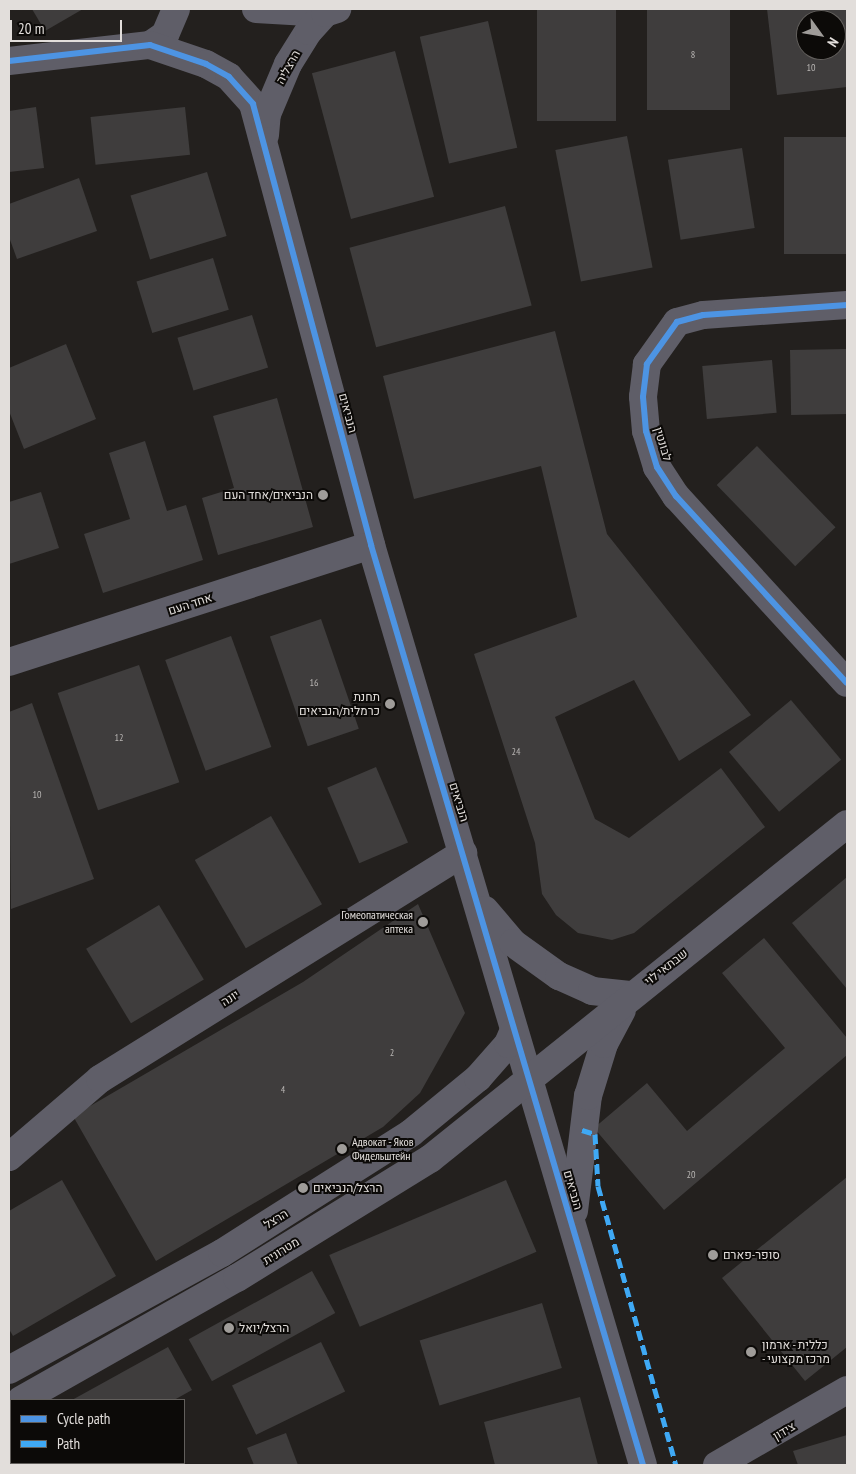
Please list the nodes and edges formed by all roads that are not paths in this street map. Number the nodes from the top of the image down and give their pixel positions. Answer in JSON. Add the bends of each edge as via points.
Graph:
{"nodes":[{"id":1,"x":176,"y":9,"type":"edge"},
{"id":2,"x":256,"y":9,"type":"edge"},
{"id":3,"x":331,"y":11,"type":"edge"},
{"id":4,"x":150,"y":45,"type":"junction"},
{"id":5,"x":9,"y":61,"type":"edge"},
{"id":6,"x":265,"y":141,"type":"junction"},
{"id":7,"x":847,"y":305,"type":"edge"},
{"id":8,"x":371,"y":545,"type":"junction"},
{"id":9,"x":9,"y":662,"type":"edge"},
{"id":10,"x":847,"y":683,"type":"edge"},
{"id":11,"x":847,"y":824,"type":"edge"},
{"id":12,"x":463,"y":853,"type":"junction"},
{"id":13,"x":479,"y":900,"type":"junction"},
{"id":14,"x":630,"y":995,"type":"junction"},
{"id":15,"x":514,"y":1030,"type":"junction"},
{"id":16,"x":530,"y":1082,"type":"junction"},
{"id":17,"x":9,"y":1157,"type":"edge"},
{"id":18,"x":573,"y":1230,"type":"junction"},
{"id":19,"x":9,"y":1370,"type":"edge"},
{"id":20,"x":847,"y":1390,"type":"edge"},
{"id":21,"x":23,"y":1399,"type":"edge"},
{"id":22,"x":643,"y":1465,"type":"edge"},
{"id":23,"x":717,"y":1465,"type":"edge"}],
"edges":[{"from":1,"to":4,"type":"street","via":[[165,35]]},
{"from":2,"to":3,"type":"street"},
{"from":3,"to":6,"type":"street","name":"הרצליה","via":[[309,31],[274,92]]},
{"from":4,"to":5,"type":"street"},
{"from":4,"to":6,"type":"street","name":"הנביאים","via":[[190,57],[229,77],[253,104]]},
{"from":6,"to":8,"type":"street","name":"הנביאים"},
{"from":7,"to":10,"type":"street","name":"לבונטין","via":[[703,316],[677,322],[647,364],[643,396],[646,431],[657,467],[676,496]]},
{"from":8,"to":9,"type":"street","name":"אחד העם"},
{"from":8,"to":12,"type":"street","name":"הנביאים"},
{"from":11,"to":14,"type":"street","name":"שבתאי לוי"},
{"from":12,"to":13,"type":"street","name":"הנביאים"},
{"from":12,"to":17,"type":"street","name":"יונה","via":[[100,1079]]},
{"from":13,"to":14,"type":"street","via":[[514,943],[549,969],[592,991]]},
{"from":13,"to":15,"type":"street","name":"הנביאים"},
{"from":14,"to":16,"type":"street","name":"שבתאי לוי"},
{"from":14,"to":18,"type":"street","name":"הנביאים","via":[[604,1044],[588,1096]]},
{"from":15,"to":16,"type":"street","name":"הנביאים"},
{"from":15,"to":19,"type":"street","name":"הרצל","via":[[508,1044],[478,1078],[411,1133],[222,1253]]},
{"from":16,"to":18,"type":"street","name":"הנביאים"},
{"from":16,"to":21,"type":"street","name":"מטרונית","via":[[421,1164],[237,1278]]},
{"from":18,"to":22,"type":"street","name":"הנביאים"},
{"from":20,"to":23,"type":"street","name":"צידון"}]}
